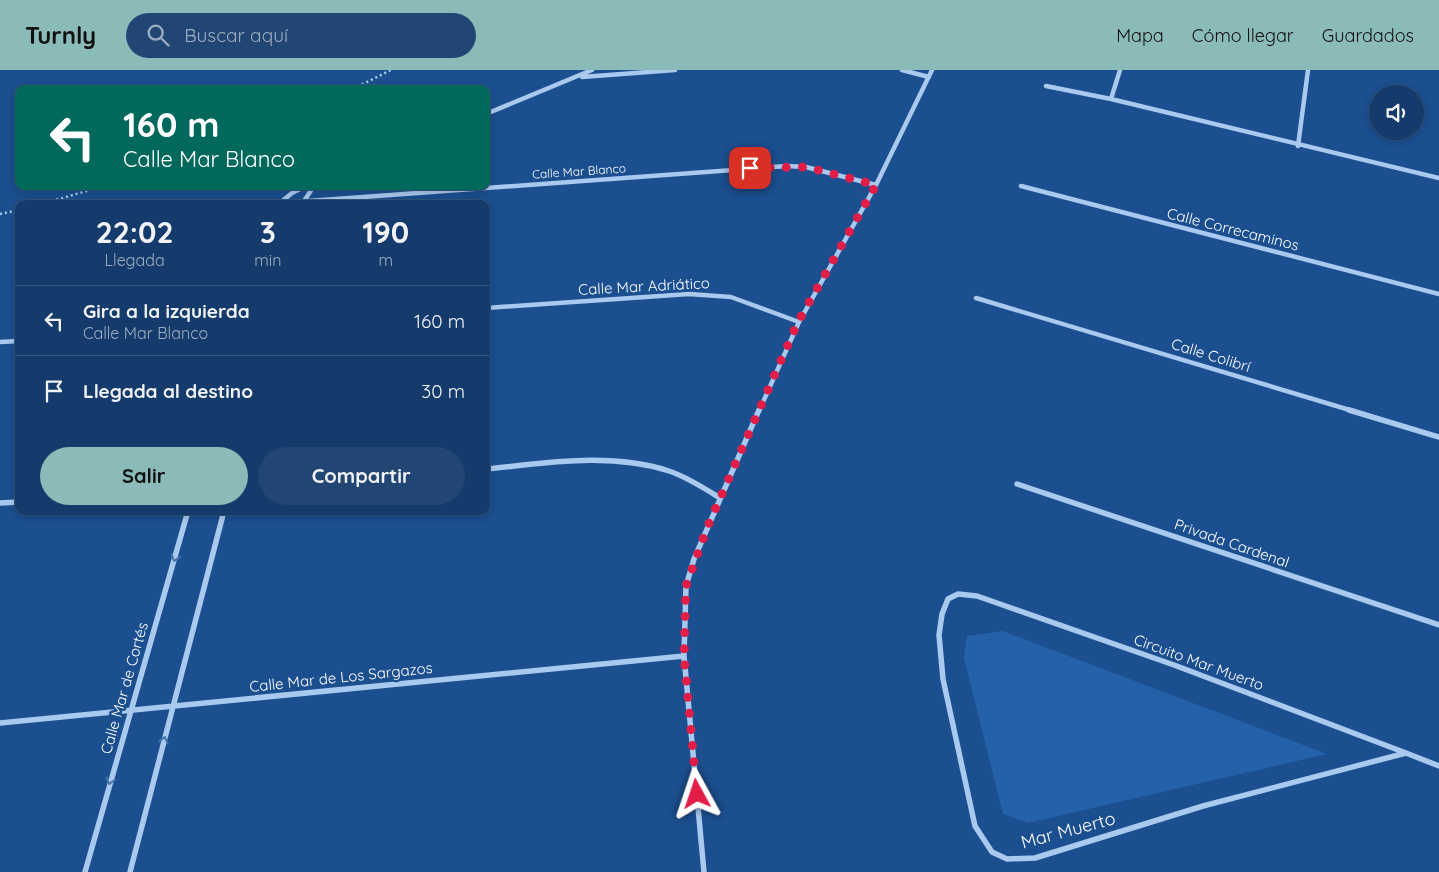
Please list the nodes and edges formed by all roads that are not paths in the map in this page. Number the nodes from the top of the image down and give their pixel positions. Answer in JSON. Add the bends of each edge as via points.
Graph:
{"nodes":[{"id":1,"x":592,"y":70,"type":"edge"},
{"id":2,"x":675,"y":70,"type":"edge"},
{"id":3,"x":902,"y":70,"type":"edge"},
{"id":4,"x":932,"y":70,"type":"edge"},
{"id":5,"x":1120,"y":70,"type":"edge"},
{"id":6,"x":1308,"y":70,"type":"edge"},
{"id":7,"x":577,"y":77,"type":"junction"},
{"id":8,"x":929,"y":77,"type":"junction"},
{"id":9,"x":1046,"y":86,"type":"dead end"},
{"id":10,"x":1111,"y":99,"type":"junction"},
{"id":11,"x":490,"y":112,"type":"edge"},
{"id":12,"x":1298,"y":146,"type":"junction"},
{"id":13,"x":1439,"y":178,"type":"edge"},
{"id":14,"x":876,"y":185,"type":"junction"},
{"id":15,"x":1021,"y":186,"type":"dead end"},
{"id":16,"x":490,"y":188,"type":"edge"},
{"id":17,"x":298,"y":190,"type":"edge"},
{"id":18,"x":465,"y":190,"type":"edge"},
{"id":19,"x":284,"y":200,"type":"edge"},
{"id":20,"x":331,"y":200,"type":"edge"},
{"id":21,"x":1439,"y":294,"type":"edge"},
{"id":22,"x":976,"y":298,"type":"dead end"},
{"id":23,"x":490,"y":308,"type":"edge"},
{"id":24,"x":798,"y":322,"type":"junction"},
{"id":25,"x":15,"y":341,"type":"edge"},
{"id":26,"x":0,"y":342,"type":"edge"},
{"id":27,"x":1439,"y":437,"type":"edge"},
{"id":28,"x":490,"y":468,"type":"edge"},
{"id":29,"x":1017,"y":484,"type":"dead end"},
{"id":30,"x":720,"y":498,"type":"junction"},
{"id":31,"x":15,"y":502,"type":"edge"},
{"id":32,"x":0,"y":503,"type":"edge"},
{"id":33,"x":187,"y":515,"type":"edge"},
{"id":34,"x":223,"y":515,"type":"edge"},
{"id":35,"x":948,"y":600,"type":"joint"},
{"id":36,"x":1439,"y":625,"type":"edge"},
{"id":37,"x":684,"y":656,"type":"junction"},
{"id":38,"x":172,"y":706,"type":"junction"},
{"id":39,"x":130,"y":709,"type":"junction"},
{"id":40,"x":0,"y":723,"type":"edge"},
{"id":41,"x":1406,"y":753,"type":"junction"},
{"id":42,"x":1439,"y":766,"type":"edge"},
{"id":43,"x":85,"y":872,"type":"edge"},
{"id":44,"x":130,"y":872,"type":"edge"},
{"id":45,"x":704,"y":872,"type":"edge"}],
"edges":[{"from":1,"to":7,"type":"street"},
{"from":2,"to":7,"type":"street"},
{"from":3,"to":8,"type":"street"},
{"from":4,"to":8,"type":"street"},
{"from":5,"to":10,"type":"street"},
{"from":6,"to":12,"type":"street"},
{"from":7,"to":11,"type":"street"},
{"from":8,"to":14,"type":"street"},
{"from":9,"to":10,"type":"street"},
{"from":10,"to":12,"type":"street"},
{"from":12,"to":13,"type":"street"},
{"from":14,"to":16,"type":"street","name":"Calle Mar Blanco","via":[[806,167],[787,166]]},
{"from":14,"to":24,"type":"street"},
{"from":15,"to":21,"type":"street","name":"Calle Correcaminos"},
{"from":17,"to":19,"type":"street"},
{"from":18,"to":20,"type":"street","name":"Calle Mar Blanco"},
{"from":22,"to":27,"type":"street","name":"Calle Colibrí"},
{"from":23,"to":24,"type":"street","name":"Calle Mar Adriático","via":[[713,294],[731,297]]},
{"from":24,"to":30,"type":"street"},
{"from":25,"to":26,"type":"street"},
{"from":28,"to":30,"type":"street","via":[[593,461],[641,464],[671,472]]},
{"from":29,"to":36,"type":"street","name":"Privada Cardenal"},
{"from":30,"to":37,"type":"street","via":[[686,586]]},
{"from":31,"to":32,"type":"street"},
{"from":33,"to":39,"type":"street","name":"Calle Mar de Cortés","one_way":true},
{"from":34,"to":38,"type":"street"},
{"from":35,"to":41,"type":"street","name":"Circuito Mar Muerto","via":[[958,594],[977,596],[1174,665]]},
{"from":35,"to":41,"type":"street","name":"Mar Muerto","via":[[939,635],[943,679],[975,826],[992,852],[1007,859],[1035,858],[1203,806]]},
{"from":37,"to":38,"type":"street","name":"Calle Mar de Los Sargazos"},
{"from":37,"to":45,"type":"street"},
{"from":38,"to":39,"type":"street","name":"Calle Mar de Los Sargazos"},
{"from":44,"to":38,"type":"street","one_way":true},
{"from":39,"to":40,"type":"street","name":"Calle Mar de Los Sargazos"},
{"from":39,"to":43,"type":"street","name":"Calle Mar de Cortés","one_way":true},
{"from":41,"to":42,"type":"street","name":"Circuito Mar Muerto"}]}
